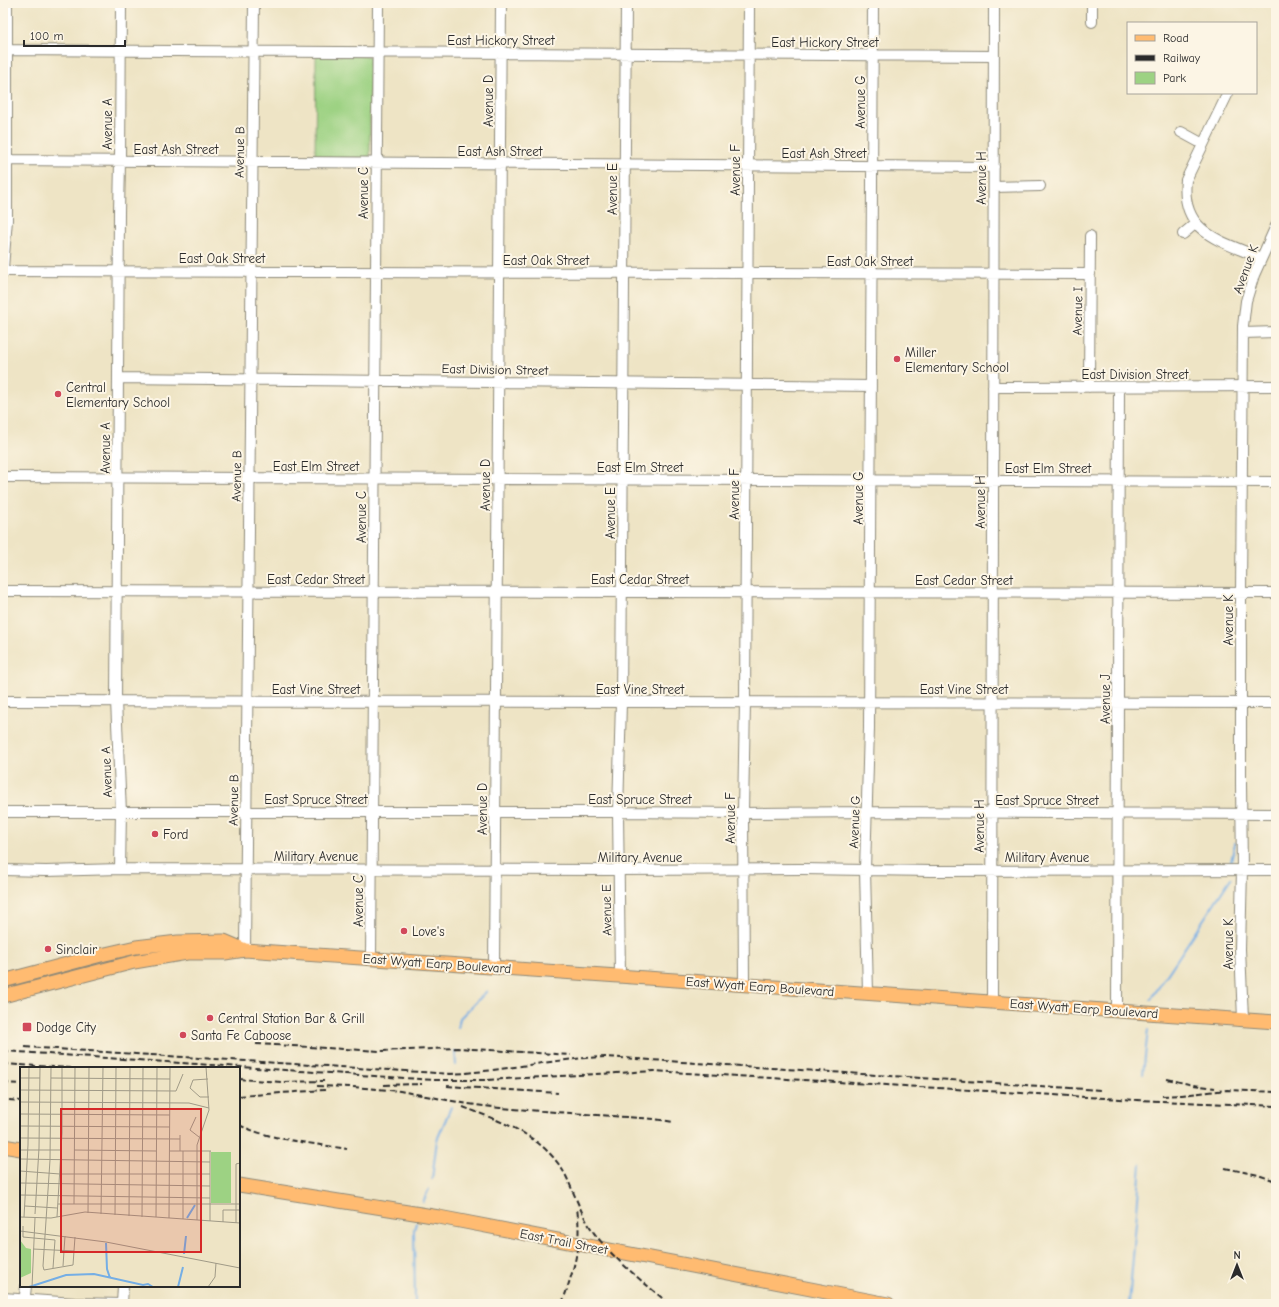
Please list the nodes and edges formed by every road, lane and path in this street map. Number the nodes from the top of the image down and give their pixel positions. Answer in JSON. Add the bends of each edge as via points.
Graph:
{"nodes":[{"id":1,"x":7,"y":3,"type":"edge"},
{"id":2,"x":121,"y":3,"type":"edge"},
{"id":3,"x":254,"y":3,"type":"edge"},
{"id":4,"x":378,"y":3,"type":"edge"},
{"id":5,"x":501,"y":3,"type":"edge"},
{"id":6,"x":626,"y":3,"type":"edge"},
{"id":7,"x":749,"y":3,"type":"edge"},
{"id":8,"x":873,"y":3,"type":"edge"},
{"id":9,"x":994,"y":3,"type":"edge"},
{"id":10,"x":1092,"y":3,"type":"edge"},
{"id":11,"x":1092,"y":22,"type":"dead end"},
{"id":12,"x":5,"y":50,"type":"edge"},
{"id":13,"x":120,"y":51,"type":"junction"},
{"id":14,"x":253,"y":52,"type":"junction"},
{"id":15,"x":377,"y":52,"type":"junction"},
{"id":16,"x":501,"y":53,"type":"junction"},
{"id":17,"x":626,"y":54,"type":"junction"},
{"id":18,"x":749,"y":54,"type":"junction"},
{"id":19,"x":873,"y":55,"type":"junction"},
{"id":20,"x":994,"y":56,"type":"junction"},
{"id":21,"x":1228,"y":94,"type":"edge"},
{"id":22,"x":1181,"y":132,"type":"dead end"},
{"id":23,"x":1203,"y":144,"type":"junction"},
{"id":24,"x":5,"y":160,"type":"edge"},
{"id":25,"x":120,"y":161,"type":"junction"},
{"id":26,"x":252,"y":162,"type":"junction"},
{"id":27,"x":377,"y":163,"type":"junction"},
{"id":28,"x":500,"y":164,"type":"junction"},
{"id":29,"x":625,"y":164,"type":"junction"},
{"id":30,"x":748,"y":165,"type":"junction"},
{"id":31,"x":872,"y":166,"type":"junction"},
{"id":32,"x":994,"y":167,"type":"junction"},
{"id":33,"x":1040,"y":186,"type":"dead end"},
{"id":34,"x":994,"y":187,"type":"junction"},
{"id":35,"x":1196,"y":223,"type":"junction"},
{"id":36,"x":1276,"y":226,"type":"edge"},
{"id":37,"x":1183,"y":234,"type":"dead end"},
{"id":38,"x":1090,"y":236,"type":"dead end"},
{"id":39,"x":1261,"y":258,"type":"junction"},
{"id":40,"x":3,"y":268,"type":"edge"},
{"id":41,"x":3,"y":271,"type":"edge"},
{"id":42,"x":118,"y":271,"type":"junction"},
{"id":43,"x":251,"y":272,"type":"junction"},
{"id":44,"x":376,"y":272,"type":"junction"},
{"id":45,"x":499,"y":272,"type":"junction"},
{"id":46,"x":624,"y":273,"type":"junction"},
{"id":47,"x":748,"y":273,"type":"junction"},
{"id":48,"x":872,"y":274,"type":"junction"},
{"id":49,"x":993,"y":274,"type":"junction"},
{"id":50,"x":1090,"y":274,"type":"junction"},
{"id":51,"x":1276,"y":332,"type":"edge"},
{"id":52,"x":1243,"y":333,"type":"junction"},
{"id":53,"x":118,"y":378,"type":"junction"},
{"id":54,"x":250,"y":379,"type":"junction"},
{"id":55,"x":375,"y":380,"type":"junction"},
{"id":56,"x":499,"y":382,"type":"junction"},
{"id":57,"x":624,"y":383,"type":"junction"},
{"id":58,"x":747,"y":384,"type":"junction"},
{"id":59,"x":871,"y":386,"type":"junction"},
{"id":60,"x":1242,"y":386,"type":"junction"},
{"id":61,"x":1276,"y":386,"type":"edge"},
{"id":62,"x":993,"y":387,"type":"junction"},
{"id":63,"x":1089,"y":387,"type":"junction"},
{"id":64,"x":1119,"y":387,"type":"junction"},
{"id":65,"x":3,"y":478,"type":"edge"},
{"id":66,"x":118,"y":478,"type":"junction"},
{"id":67,"x":249,"y":478,"type":"junction"},
{"id":68,"x":374,"y":479,"type":"junction"},
{"id":69,"x":498,"y":479,"type":"junction"},
{"id":70,"x":623,"y":480,"type":"junction"},
{"id":71,"x":747,"y":480,"type":"junction"},
{"id":72,"x":871,"y":481,"type":"junction"},
{"id":73,"x":993,"y":481,"type":"junction"},
{"id":74,"x":1119,"y":481,"type":"junction"},
{"id":75,"x":1242,"y":482,"type":"junction"},
{"id":76,"x":1276,"y":482,"type":"edge"},
{"id":77,"x":3,"y":592,"type":"edge"},
{"id":78,"x":117,"y":592,"type":"junction"},
{"id":79,"x":248,"y":592,"type":"junction"},
{"id":80,"x":374,"y":592,"type":"junction"},
{"id":81,"x":497,"y":592,"type":"junction"},
{"id":82,"x":622,"y":592,"type":"junction"},
{"id":83,"x":746,"y":592,"type":"junction"},
{"id":84,"x":870,"y":593,"type":"junction"},
{"id":85,"x":993,"y":593,"type":"junction"},
{"id":86,"x":1118,"y":593,"type":"junction"},
{"id":87,"x":1241,"y":593,"type":"junction"},
{"id":88,"x":1276,"y":593,"type":"edge"},
{"id":89,"x":3,"y":701,"type":"edge"},
{"id":90,"x":116,"y":702,"type":"junction"},
{"id":91,"x":247,"y":702,"type":"junction"},
{"id":92,"x":373,"y":702,"type":"junction"},
{"id":93,"x":496,"y":702,"type":"junction"},
{"id":94,"x":622,"y":702,"type":"junction"},
{"id":95,"x":745,"y":702,"type":"junction"},
{"id":96,"x":870,"y":702,"type":"junction"},
{"id":97,"x":992,"y":702,"type":"junction"},
{"id":98,"x":1118,"y":703,"type":"junction"},
{"id":99,"x":1241,"y":703,"type":"junction"},
{"id":100,"x":1276,"y":703,"type":"edge"},
{"id":101,"x":3,"y":812,"type":"edge"},
{"id":102,"x":121,"y":812,"type":"junction"},
{"id":103,"x":246,"y":812,"type":"junction"},
{"id":104,"x":372,"y":812,"type":"junction"},
{"id":105,"x":495,"y":812,"type":"junction"},
{"id":106,"x":618,"y":812,"type":"junction"},
{"id":107,"x":867,"y":812,"type":"junction"},
{"id":108,"x":743,"y":813,"type":"junction"},
{"id":109,"x":992,"y":813,"type":"junction"},
{"id":110,"x":1118,"y":813,"type":"junction"},
{"id":111,"x":1241,"y":814,"type":"junction"},
{"id":112,"x":1276,"y":814,"type":"edge"},
{"id":113,"x":120,"y":868,"type":"junction"},
{"id":114,"x":246,"y":869,"type":"junction"},
{"id":115,"x":371,"y":869,"type":"junction"},
{"id":116,"x":3,"y":870,"type":"edge"},
{"id":117,"x":495,"y":870,"type":"junction"},
{"id":118,"x":618,"y":870,"type":"junction"},
{"id":119,"x":743,"y":870,"type":"junction"},
{"id":120,"x":865,"y":870,"type":"junction"},
{"id":121,"x":992,"y":870,"type":"junction"},
{"id":122,"x":1117,"y":870,"type":"junction"},
{"id":123,"x":1242,"y":870,"type":"junction"},
{"id":124,"x":1276,"y":870,"type":"edge"},
{"id":125,"x":245,"y":950,"type":"junction"},
{"id":126,"x":371,"y":958,"type":"junction"},
{"id":127,"x":494,"y":967,"type":"junction"},
{"id":128,"x":620,"y":976,"type":"junction"},
{"id":129,"x":3,"y":981,"type":"edge"},
{"id":130,"x":744,"y":984,"type":"junction"},
{"id":131,"x":868,"y":993,"type":"junction"},
{"id":132,"x":3,"y":996,"type":"edge"},
{"id":133,"x":992,"y":1002,"type":"junction"},
{"id":134,"x":1117,"y":1010,"type":"junction"},
{"id":135,"x":1243,"y":1019,"type":"junction"},
{"id":136,"x":1276,"y":1022,"type":"edge"},
{"id":137,"x":3,"y":1146,"type":"edge"},
{"id":138,"x":20,"y":1149,"type":"edge"},
{"id":139,"x":240,"y":1185,"type":"edge"},
{"id":140,"x":26,"y":1287,"type":"edge"},
{"id":141,"x":123,"y":1287,"type":"edge"},
{"id":142,"x":3,"y":1298,"type":"edge"},
{"id":143,"x":24,"y":1302,"type":"edge"},
{"id":144,"x":122,"y":1304,"type":"edge"},
{"id":145,"x":888,"y":1304,"type":"edge"}],
"edges":[{"from":1,"to":12,"type":"street"},
{"from":2,"to":13,"type":"street","name":"Avenue A"},
{"from":3,"to":14,"type":"street","name":"Avenue B"},
{"from":4,"to":15,"type":"street","name":"Avenue C"},
{"from":5,"to":16,"type":"street","name":"Avenue D"},
{"from":6,"to":17,"type":"street","name":"Avenue E"},
{"from":7,"to":18,"type":"street","name":"Avenue F"},
{"from":8,"to":19,"type":"street","name":"Avenue G"},
{"from":9,"to":20,"type":"street","name":"Avenue H"},
{"from":10,"to":11,"type":"street"},
{"from":12,"to":13,"type":"street","name":"East Hickory Street"},
{"from":12,"to":24,"type":"street"},
{"from":13,"to":14,"type":"street","name":"East Hickory Street"},
{"from":13,"to":25,"type":"street","name":"Avenue A"},
{"from":14,"to":15,"type":"street","name":"East Hickory Street"},
{"from":14,"to":26,"type":"street","name":"Avenue B"},
{"from":15,"to":16,"type":"street","name":"East Hickory Street"},
{"from":15,"to":27,"type":"street","name":"Avenue C"},
{"from":16,"to":17,"type":"street","name":"East Hickory Street"},
{"from":16,"to":28,"type":"street","name":"Avenue D"},
{"from":17,"to":18,"type":"street","name":"East Hickory Street"},
{"from":17,"to":29,"type":"street","name":"Avenue E"},
{"from":18,"to":19,"type":"street","name":"East Hickory Street"},
{"from":18,"to":30,"type":"street","name":"Avenue F"},
{"from":19,"to":20,"type":"street","name":"East Hickory Street"},
{"from":19,"to":31,"type":"street","name":"Avenue G"},
{"from":20,"to":32,"type":"street","name":"Avenue H"},
{"from":21,"to":23,"type":"street"},
{"from":22,"to":23,"type":"street"},
{"from":23,"to":35,"type":"street","via":[[1186,180],[1184,192],[1189,214]]},
{"from":24,"to":25,"type":"street","name":"East Ash Street"},
{"from":24,"to":40,"type":"street","via":[[7,220]]},
{"from":25,"to":26,"type":"street","name":"East Ash Street"},
{"from":25,"to":42,"type":"street","name":"Avenue A"},
{"from":26,"to":27,"type":"street","name":"East Ash Street"},
{"from":26,"to":43,"type":"street","name":"Avenue B"},
{"from":27,"to":28,"type":"street","name":"East Ash Street"},
{"from":27,"to":44,"type":"street","name":"Avenue C"},
{"from":28,"to":29,"type":"street","name":"East Ash Street"},
{"from":28,"to":45,"type":"street","name":"Avenue D"},
{"from":29,"to":30,"type":"street","name":"East Ash Street"},
{"from":29,"to":46,"type":"street","name":"Avenue E"},
{"from":30,"to":31,"type":"street","name":"East Ash Street"},
{"from":30,"to":47,"type":"street","name":"Avenue F"},
{"from":31,"to":32,"type":"street","name":"East Ash Street"},
{"from":31,"to":48,"type":"street","name":"Avenue G"},
{"from":32,"to":34,"type":"street","name":"Avenue H"},
{"from":33,"to":34,"type":"street"},
{"from":34,"to":49,"type":"street","name":"Avenue H"},
{"from":35,"to":37,"type":"street"},
{"from":35,"to":39,"type":"street","via":[[1213,237]]},
{"from":36,"to":39,"type":"street","name":"Avenue K"},
{"from":38,"to":50,"type":"street","name":"Avenue I"},
{"from":39,"to":52,"type":"street","name":"Avenue K","via":[[1246,301]]},
{"from":41,"to":42,"type":"street","name":"East Oak Street"},
{"from":42,"to":43,"type":"street","name":"East Oak Street"},
{"from":42,"to":53,"type":"street","name":"Avenue A"},
{"from":43,"to":44,"type":"street","name":"East Oak Street"},
{"from":43,"to":54,"type":"street","name":"Avenue B"},
{"from":44,"to":45,"type":"street","name":"East Oak Street"},
{"from":44,"to":55,"type":"street","name":"Avenue C"},
{"from":45,"to":46,"type":"street","name":"East Oak Street"},
{"from":45,"to":56,"type":"street","name":"Avenue D"},
{"from":46,"to":47,"type":"street","name":"East Oak Street"},
{"from":46,"to":57,"type":"street","name":"Avenue E"},
{"from":47,"to":48,"type":"street","name":"East Oak Street"},
{"from":47,"to":58,"type":"street","name":"Avenue F"},
{"from":48,"to":49,"type":"street","name":"East Oak Street"},
{"from":48,"to":59,"type":"street","name":"Avenue G"},
{"from":49,"to":50,"type":"street","name":"East Oak Street"},
{"from":49,"to":62,"type":"street","name":"Avenue H"},
{"from":50,"to":63,"type":"street","name":"Avenue I"},
{"from":51,"to":52,"type":"street"},
{"from":52,"to":60,"type":"street","name":"Avenue K"},
{"from":53,"to":54,"type":"street","name":"East Division Street"},
{"from":53,"to":66,"type":"street","name":"Avenue A"},
{"from":54,"to":55,"type":"street","name":"East Division Street"},
{"from":54,"to":67,"type":"street","name":"Avenue B"},
{"from":55,"to":56,"type":"street","name":"East Division Street"},
{"from":55,"to":68,"type":"street","name":"Avenue C"},
{"from":56,"to":57,"type":"street","name":"East Division Street"},
{"from":56,"to":69,"type":"street","name":"Avenue D"},
{"from":57,"to":58,"type":"street","name":"East Division Street"},
{"from":57,"to":70,"type":"street","name":"Avenue E"},
{"from":58,"to":59,"type":"street","name":"East Division Street"},
{"from":58,"to":71,"type":"street","name":"Avenue F"},
{"from":59,"to":72,"type":"street","name":"Avenue G"},
{"from":60,"to":61,"type":"street","name":"East Division Street"},
{"from":60,"to":64,"type":"street","name":"East Division Street"},
{"from":60,"to":75,"type":"street","name":"Avenue K"},
{"from":62,"to":63,"type":"street","name":"East Division Street"},
{"from":62,"to":73,"type":"street","name":"Avenue H"},
{"from":63,"to":64,"type":"street","name":"East Division Street"},
{"from":64,"to":74,"type":"street","name":"Avenue J"},
{"from":65,"to":66,"type":"street","name":"East Elm Street"},
{"from":66,"to":67,"type":"street","name":"East Elm Street"},
{"from":66,"to":78,"type":"street","name":"Avenue A"},
{"from":67,"to":68,"type":"street","name":"East Elm Street"},
{"from":67,"to":79,"type":"street","name":"Avenue B"},
{"from":68,"to":69,"type":"street","name":"East Elm Street"},
{"from":68,"to":80,"type":"street","name":"Avenue C"},
{"from":69,"to":70,"type":"street","name":"East Elm Street"},
{"from":69,"to":81,"type":"street","name":"Avenue D"},
{"from":70,"to":71,"type":"street","name":"East Elm Street"},
{"from":70,"to":82,"type":"street","name":"Avenue E"},
{"from":71,"to":72,"type":"street","name":"East Elm Street"},
{"from":71,"to":83,"type":"street","name":"Avenue F"},
{"from":72,"to":73,"type":"street","name":"East Elm Street"},
{"from":72,"to":84,"type":"street","name":"Avenue G"},
{"from":73,"to":74,"type":"street","name":"East Elm Street"},
{"from":73,"to":85,"type":"street","name":"Avenue H"},
{"from":74,"to":75,"type":"street","name":"East Elm Street"},
{"from":74,"to":86,"type":"street","name":"Avenue J"},
{"from":75,"to":76,"type":"street","name":"East Elm Street"},
{"from":75,"to":87,"type":"street","name":"Avenue K"},
{"from":77,"to":78,"type":"street","name":"East Cedar Street"},
{"from":78,"to":79,"type":"street","name":"East Cedar Street"},
{"from":78,"to":90,"type":"street","name":"Avenue A"},
{"from":79,"to":80,"type":"street","name":"East Cedar Street"},
{"from":79,"to":91,"type":"street","name":"Avenue B"},
{"from":80,"to":81,"type":"street","name":"East Cedar Street"},
{"from":80,"to":92,"type":"street","name":"Avenue C"},
{"from":81,"to":82,"type":"street","name":"East Cedar Street"},
{"from":81,"to":93,"type":"street","name":"Avenue D"},
{"from":82,"to":83,"type":"street","name":"East Cedar Street"},
{"from":82,"to":94,"type":"street","name":"Avenue E"},
{"from":83,"to":84,"type":"street","name":"East Cedar Street"},
{"from":83,"to":95,"type":"street","name":"Avenue F"},
{"from":84,"to":85,"type":"street","name":"East Cedar Street"},
{"from":84,"to":96,"type":"street","name":"Avenue G"},
{"from":85,"to":86,"type":"street","name":"East Cedar Street"},
{"from":85,"to":97,"type":"street","name":"Avenue H"},
{"from":86,"to":87,"type":"street","name":"East Cedar Street"},
{"from":86,"to":98,"type":"street","name":"Avenue J"},
{"from":87,"to":88,"type":"street","name":"East Cedar Street"},
{"from":87,"to":99,"type":"street","name":"Avenue K"},
{"from":89,"to":90,"type":"street","name":"East Vine Street"},
{"from":90,"to":91,"type":"street","name":"East Vine Street"},
{"from":90,"to":102,"type":"street","name":"Avenue A"},
{"from":91,"to":92,"type":"street","name":"East Vine Street"},
{"from":91,"to":103,"type":"street","name":"Avenue B"},
{"from":92,"to":93,"type":"street","name":"East Vine Street"},
{"from":92,"to":104,"type":"street","name":"Avenue C"},
{"from":93,"to":94,"type":"street","name":"East Vine Street"},
{"from":93,"to":105,"type":"street","name":"Avenue D"},
{"from":94,"to":95,"type":"street","name":"East Vine Street"},
{"from":94,"to":106,"type":"street","name":"Avenue E"},
{"from":95,"to":96,"type":"street","name":"East Vine Street"},
{"from":95,"to":108,"type":"street","name":"Avenue F"},
{"from":96,"to":97,"type":"street","name":"East Vine Street"},
{"from":96,"to":107,"type":"street","name":"Avenue G"},
{"from":97,"to":98,"type":"street","name":"East Vine Street"},
{"from":97,"to":109,"type":"street","name":"Avenue H"},
{"from":98,"to":99,"type":"street","name":"East Vine Street"},
{"from":98,"to":110,"type":"street","name":"Avenue J"},
{"from":99,"to":100,"type":"street","name":"East Vine Street"},
{"from":99,"to":111,"type":"street","name":"Avenue K"},
{"from":101,"to":102,"type":"street","name":"East Spruce Street"},
{"from":102,"to":103,"type":"street","name":"East Spruce Street"},
{"from":102,"to":113,"type":"street","name":"Avenue A"},
{"from":103,"to":104,"type":"street","name":"East Spruce Street"},
{"from":103,"to":114,"type":"street","name":"Avenue B"},
{"from":104,"to":105,"type":"street","name":"East Spruce Street"},
{"from":104,"to":115,"type":"street","name":"Avenue C"},
{"from":105,"to":106,"type":"street","name":"East Spruce Street"},
{"from":105,"to":117,"type":"street","name":"Avenue D"},
{"from":106,"to":108,"type":"street","name":"East Spruce Street"},
{"from":106,"to":118,"type":"street","name":"Avenue E"},
{"from":107,"to":108,"type":"street","name":"East Spruce Street"},
{"from":107,"to":109,"type":"street","name":"East Spruce Street"},
{"from":107,"to":120,"type":"street","name":"Avenue G"},
{"from":108,"to":119,"type":"street","name":"Avenue F"},
{"from":109,"to":110,"type":"street","name":"East Spruce Street"},
{"from":109,"to":121,"type":"street","name":"Avenue H"},
{"from":110,"to":111,"type":"street","name":"East Spruce Street"},
{"from":110,"to":122,"type":"street","name":"Avenue J"},
{"from":111,"to":112,"type":"street","name":"East Spruce Street"},
{"from":111,"to":123,"type":"street","name":"Avenue K"},
{"from":113,"to":114,"type":"street","name":"Military Avenue"},
{"from":113,"to":116,"type":"street","name":"Military Avenue"},
{"from":114,"to":115,"type":"street","name":"Military Avenue"},
{"from":114,"to":125,"type":"street","name":"Avenue B"},
{"from":115,"to":117,"type":"street","name":"Military Avenue"},
{"from":115,"to":126,"type":"street","name":"Avenue C"},
{"from":117,"to":118,"type":"street","name":"Military Avenue"},
{"from":117,"to":127,"type":"street","name":"Avenue D"},
{"from":118,"to":119,"type":"street","name":"Military Avenue"},
{"from":118,"to":128,"type":"street","name":"Avenue E"},
{"from":119,"to":120,"type":"street","name":"Military Avenue"},
{"from":119,"to":130,"type":"street","name":"Avenue F"},
{"from":120,"to":121,"type":"street","name":"Military Avenue"},
{"from":120,"to":131,"type":"street","name":"Avenue G"},
{"from":121,"to":122,"type":"street","name":"Military Avenue"},
{"from":121,"to":133,"type":"street","name":"Avenue H"},
{"from":122,"to":123,"type":"street","name":"Military Avenue"},
{"from":122,"to":134,"type":"street","name":"Avenue J"},
{"from":123,"to":124,"type":"street","name":"Military Avenue"},
{"from":123,"to":135,"type":"street","name":"Avenue K","via":[[1240,949]]},
{"from":125,"to":126,"type":"main road","name":"East Wyatt Earp Boulevard"},
{"from":125,"to":129,"type":"main road","name":"East Wyatt Earp Boulevard","via":[[224,941],[178,942],[136,947]]},
{"from":125,"to":132,"type":"main road","name":"East Wyatt Earp Boulevard","via":[[187,953],[134,962]]},
{"from":126,"to":127,"type":"main road","name":"East Wyatt Earp Boulevard"},
{"from":127,"to":128,"type":"main road","name":"East Wyatt Earp Boulevard"},
{"from":128,"to":130,"type":"main road","name":"East Wyatt Earp Boulevard"},
{"from":130,"to":131,"type":"main road","name":"East Wyatt Earp Boulevard"},
{"from":131,"to":133,"type":"main road","name":"East Wyatt Earp Boulevard"},
{"from":133,"to":134,"type":"main road","name":"East Wyatt Earp Boulevard"},
{"from":134,"to":135,"type":"main road","name":"East Wyatt Earp Boulevard"},
{"from":135,"to":136,"type":"main road","name":"East Wyatt Earp Boulevard"},
{"from":137,"to":138,"type":"main road"},
{"from":139,"to":145,"type":"main road","name":"East Trail Street","via":[[439,1217]]},
{"from":140,"to":143,"type":"street"},
{"from":141,"to":144,"type":"street"},
{"from":142,"to":143,"type":"street"},
{"from":143,"to":144,"type":"street"}]}
